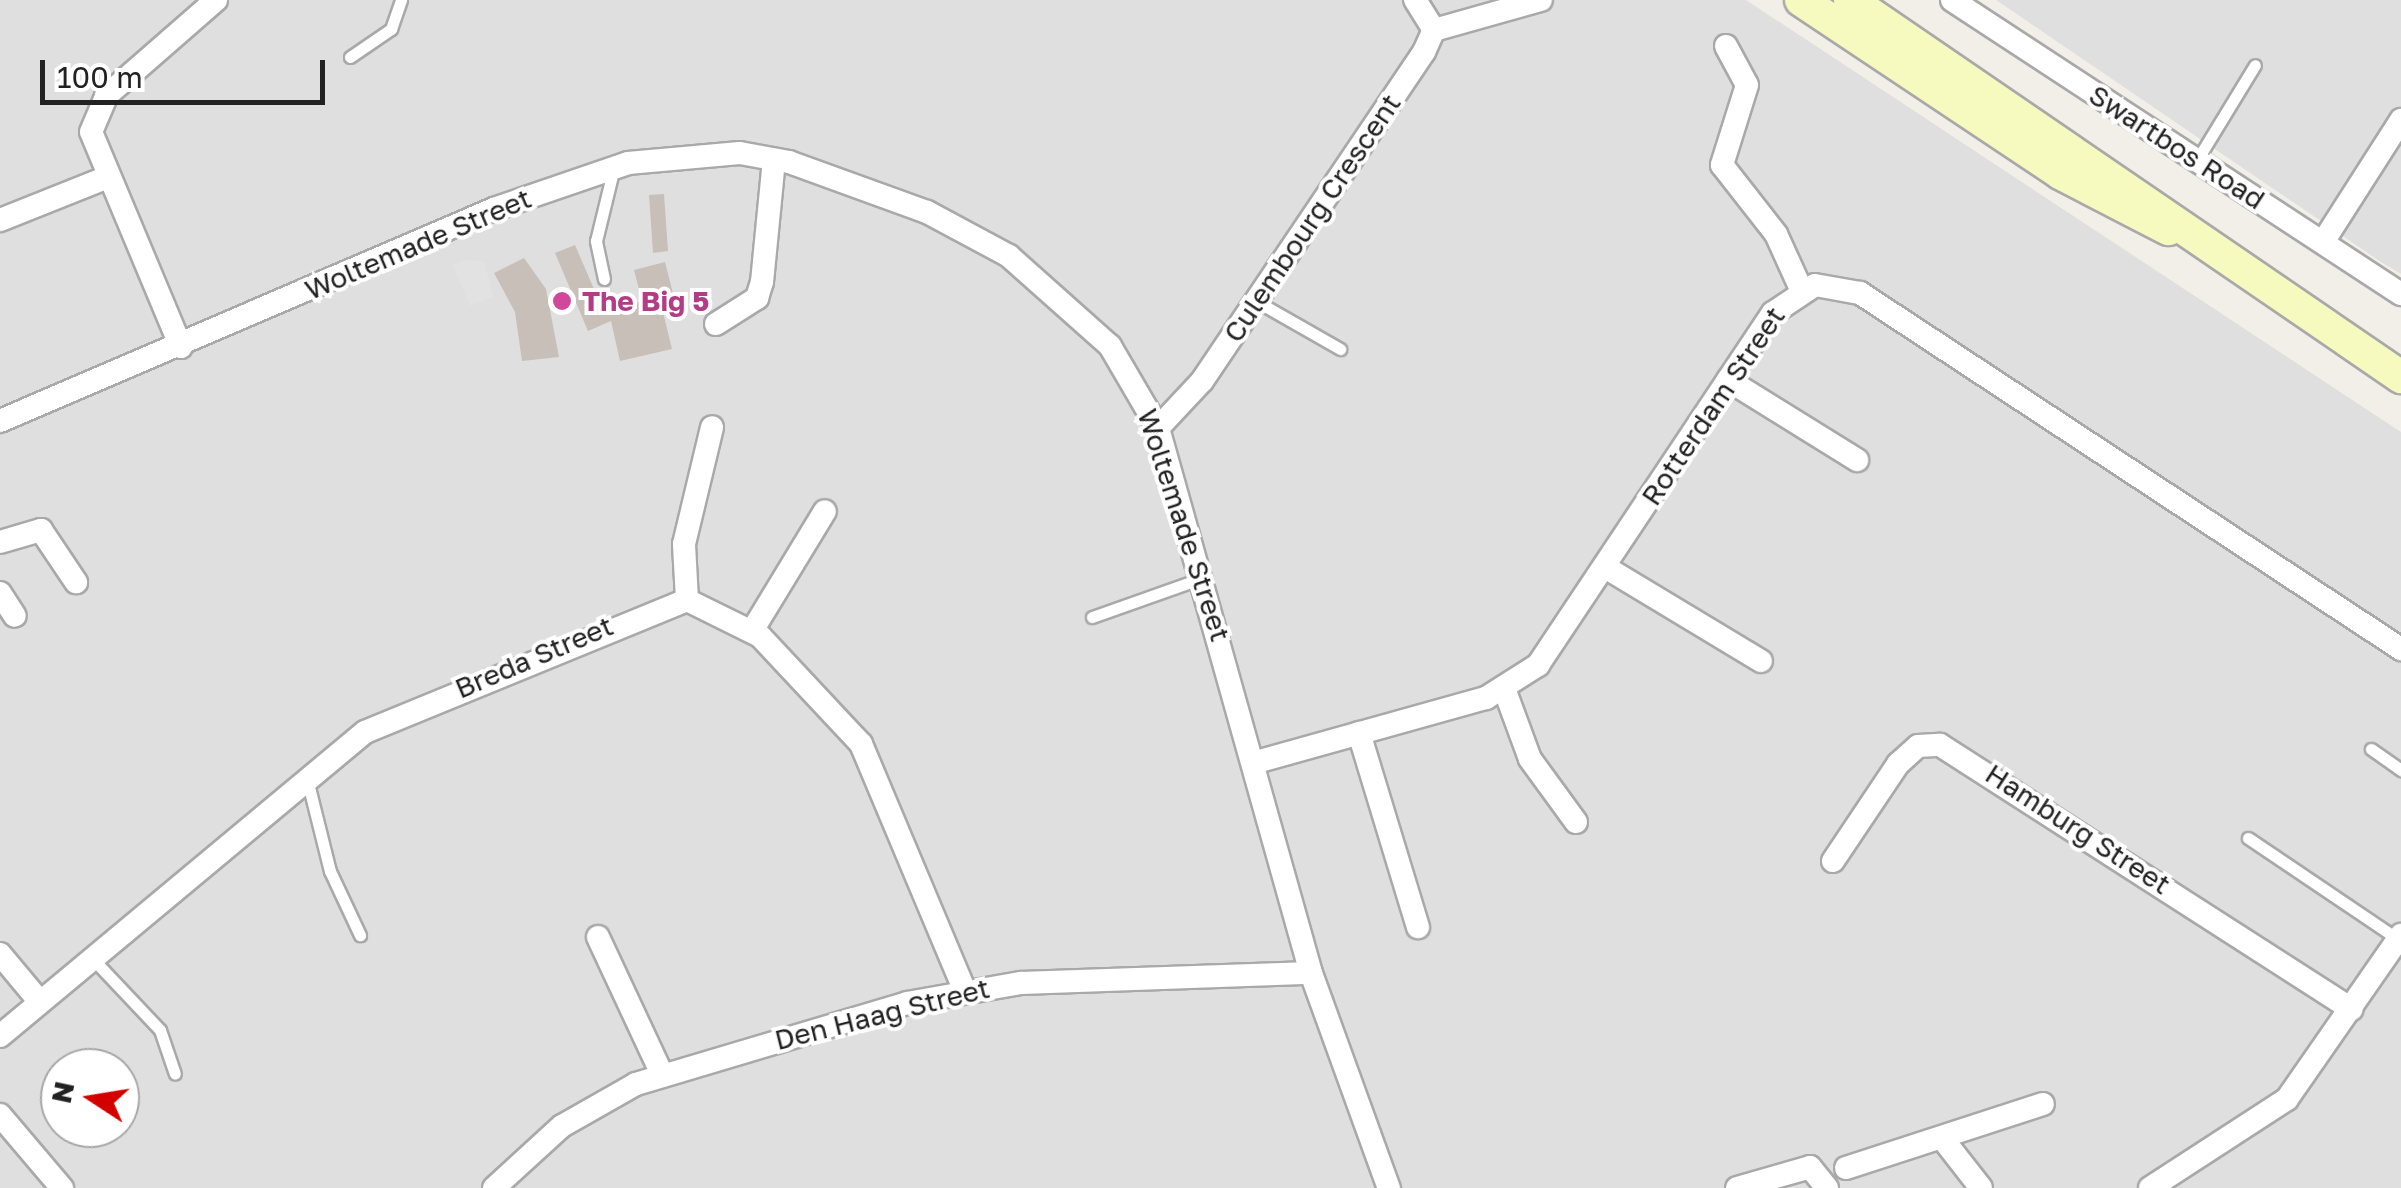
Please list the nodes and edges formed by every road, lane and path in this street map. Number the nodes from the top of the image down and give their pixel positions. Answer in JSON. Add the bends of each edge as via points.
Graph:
{"nodes":[{"id":1,"x":216,"y":0,"type":"edge"},
{"id":2,"x":401,"y":0,"type":"edge"},
{"id":3,"x":1415,"y":0,"type":"edge"},
{"id":4,"x":1541,"y":0,"type":"edge"},
{"id":5,"x":1801,"y":0,"type":"edge"},
{"id":6,"x":1850,"y":0,"type":"edge"},
{"id":7,"x":1952,"y":0,"type":"edge"},
{"id":8,"x":1434,"y":30,"type":"junction"},
{"id":9,"x":1726,"y":46,"type":"dead end"},
{"id":10,"x":350,"y":57,"type":"dead end"},
{"id":11,"x":2256,"y":64,"type":"dead end"},
{"id":12,"x":2401,"y":120,"type":"edge"},
{"id":13,"x":774,"y":160,"type":"junction"},
{"id":14,"x":2197,"y":160,"type":"junction"},
{"id":15,"x":614,"y":167,"type":"junction"},
{"id":16,"x":108,"y":177,"type":"junction"},
{"id":17,"x":0,"y":220,"type":"edge"},
{"id":18,"x":2196,"y":241,"type":"junction"},
{"id":19,"x":2323,"y":242,"type":"junction"},
{"id":20,"x":604,"y":278,"type":"dead end"},
{"id":21,"x":1801,"y":289,"type":"junction"},
{"id":22,"x":2401,"y":294,"type":"edge"},
{"id":23,"x":1256,"y":301,"type":"junction"},
{"id":24,"x":716,"y":324,"type":"dead end"},
{"id":25,"x":180,"y":347,"type":"junction"},
{"id":26,"x":1340,"y":349,"type":"dead end"},
{"id":27,"x":2401,"y":376,"type":"edge"},
{"id":28,"x":1728,"y":380,"type":"junction"},
{"id":29,"x":0,"y":421,"type":"edge"},
{"id":30,"x":712,"y":426,"type":"dead end"},
{"id":31,"x":1158,"y":428,"type":"junction"},
{"id":32,"x":1857,"y":460,"type":"dead end"},
{"id":33,"x":824,"y":511,"type":"dead end"},
{"id":34,"x":0,"y":542,"type":"edge"},
{"id":35,"x":1605,"y":566,"type":"junction"},
{"id":36,"x":1203,"y":578,"type":"junction"},
{"id":37,"x":76,"y":582,"type":"dead end"},
{"id":38,"x":0,"y":593,"type":"edge"},
{"id":39,"x":687,"y":600,"type":"junction"},
{"id":40,"x":15,"y":616,"type":"dead end"},
{"id":41,"x":1092,"y":617,"type":"dead end"},
{"id":42,"x":752,"y":631,"type":"junction"},
{"id":43,"x":2401,"y":649,"type":"edge"},
{"id":44,"x":1760,"y":661,"type":"dead end"},
{"id":45,"x":1505,"y":691,"type":"junction"},
{"id":46,"x":1360,"y":732,"type":"junction"},
{"id":47,"x":2371,"y":750,"type":"dead end"},
{"id":48,"x":1253,"y":763,"type":"junction"},
{"id":49,"x":2401,"y":770,"type":"edge"},
{"id":50,"x":306,"y":777,"type":"junction"},
{"id":51,"x":1576,"y":822,"type":"dead end"},
{"id":52,"x":2248,"y":838,"type":"dead end"},
{"id":53,"x":1833,"y":861,"type":"dead end"},
{"id":54,"x":1418,"y":927,"type":"dead end"},
{"id":55,"x":360,"y":935,"type":"dead end"},
{"id":56,"x":2400,"y":937,"type":"edge"},
{"id":57,"x":598,"y":938,"type":"dead end"},
{"id":58,"x":0,"y":954,"type":"edge"},
{"id":59,"x":91,"y":958,"type":"junction"},
{"id":60,"x":1311,"y":973,"type":"junction"},
{"id":61,"x":964,"y":989,"type":"junction"},
{"id":62,"x":40,"y":1002,"type":"junction"},
{"id":63,"x":2352,"y":1010,"type":"junction"},
{"id":64,"x":0,"y":1036,"type":"edge"},
{"id":65,"x":175,"y":1074,"type":"dead end"},
{"id":66,"x":662,"y":1074,"type":"junction"},
{"id":67,"x":2043,"y":1104,"type":"dead end"},
{"id":68,"x":0,"y":1116,"type":"edge"},
{"id":69,"x":1942,"y":1138,"type":"junction"},
{"id":70,"x":1846,"y":1168,"type":"dead end"},
{"id":71,"x":62,"y":1188,"type":"edge"},
{"id":72,"x":494,"y":1188,"type":"edge"},
{"id":73,"x":1389,"y":1188,"type":"edge"},
{"id":74,"x":1737,"y":1188,"type":"edge"},
{"id":75,"x":1827,"y":1188,"type":"edge"},
{"id":76,"x":1980,"y":1188,"type":"edge"},
{"id":77,"x":2150,"y":1188,"type":"edge"}],
"edges":[{"from":1,"to":16,"type":"street","via":[[96,109],[90,132]]},
{"from":2,"to":10,"type":"lane","via":[[391,29]]},
{"from":3,"to":8,"type":"street"},
{"from":4,"to":8,"type":"street"},
{"from":5,"to":18,"type":"main road","via":[[2060,173]]},
{"from":6,"to":18,"type":"main road","via":[[2132,184]]},
{"from":7,"to":14,"type":"street","name":"Swartbos Road"},
{"from":8,"to":23,"type":"street","name":"Culembourg Crescent"},
{"from":9,"to":21,"type":"street","via":[[1747,86],[1722,164],[1776,234]]},
{"from":11,"to":14,"type":"lane"},
{"from":12,"to":19,"type":"street"},
{"from":13,"to":15,"type":"street","name":"Woltemade Street","via":[[674,156]]},
{"from":13,"to":24,"type":"street","via":[[762,282],[756,298]]},
{"from":13,"to":31,"type":"street","name":"Woltemade Street","via":[[840,176],[1010,256],[1110,346]]},
{"from":14,"to":19,"type":"street","name":"Swartbos Road"},
{"from":15,"to":20,"type":"lane","via":[[596,241]]},
{"from":15,"to":25,"type":"street","name":"Woltemade Street","via":[[494,209]]},
{"from":16,"to":17,"type":"street"},
{"from":16,"to":25,"type":"street"},
{"from":18,"to":27,"type":"main road"},
{"from":19,"to":22,"type":"street","name":"Swartbos Road"},
{"from":21,"to":28,"type":"street","name":"Rotterdam Street"},
{"from":21,"to":43,"type":"street","name":"Rotterdam Street","via":[[1829,283],[1860,294]]},
{"from":23,"to":26,"type":"lane"},
{"from":23,"to":31,"type":"street","name":"Culembourg Crescent"},
{"from":25,"to":29,"type":"street","name":"Woltemade Street"},
{"from":28,"to":32,"type":"street"},
{"from":28,"to":35,"type":"street","name":"Rotterdam Street"},
{"from":30,"to":39,"type":"street","via":[[684,544]]},
{"from":31,"to":36,"type":"street","name":"Woltemade Street"},
{"from":33,"to":42,"type":"street"},
{"from":34,"to":37,"type":"street","via":[[41,530]]},
{"from":35,"to":44,"type":"street"},
{"from":35,"to":45,"type":"street","name":"Rotterdam Street","via":[[1538,665]]},
{"from":36,"to":41,"type":"lane"},
{"from":36,"to":48,"type":"street","name":"Woltemade Street"},
{"from":38,"to":40,"type":"street"},
{"from":39,"to":42,"type":"street"},
{"from":39,"to":50,"type":"street","name":"Breda Street","via":[[365,732]]},
{"from":42,"to":61,"type":"street","via":[[861,744]]},
{"from":45,"to":46,"type":"street","name":"Rotterdam Street"},
{"from":45,"to":51,"type":"street","via":[[1530,760]]},
{"from":46,"to":48,"type":"street","name":"Rotterdam Street"},
{"from":46,"to":54,"type":"street"},
{"from":47,"to":49,"type":"lane"},
{"from":48,"to":60,"type":"street","name":"Woltemade Street"},
{"from":50,"to":55,"type":"lane","via":[[330,871]]},
{"from":50,"to":59,"type":"street","name":"Breda Street"},
{"from":52,"to":56,"type":"lane"},
{"from":53,"to":63,"type":"street","name":"Hamburg Street","via":[[1898,764],[1918,746],[1940,745]]},
{"from":56,"to":63,"type":"street"},
{"from":57,"to":66,"type":"street"},
{"from":58,"to":62,"type":"street"},
{"from":59,"to":62,"type":"street","name":"Breda Street"},
{"from":59,"to":65,"type":"lane","via":[[160,1030]]},
{"from":60,"to":61,"type":"street","name":"Den Haag Street"},
{"from":60,"to":73,"type":"street","name":"Woltemade Street"},
{"from":61,"to":66,"type":"street","name":"Den Haag Street"},
{"from":62,"to":64,"type":"street","name":"Breda Street"},
{"from":63,"to":77,"type":"street","via":[[2287,1099]]},
{"from":66,"to":72,"type":"street","name":"Den Haag Street","via":[[577,1116]]},
{"from":67,"to":69,"type":"street"},
{"from":68,"to":71,"type":"street"},
{"from":69,"to":70,"type":"street"},
{"from":69,"to":76,"type":"street"},
{"from":74,"to":75,"type":"street","via":[[1810,1167]]}]}
